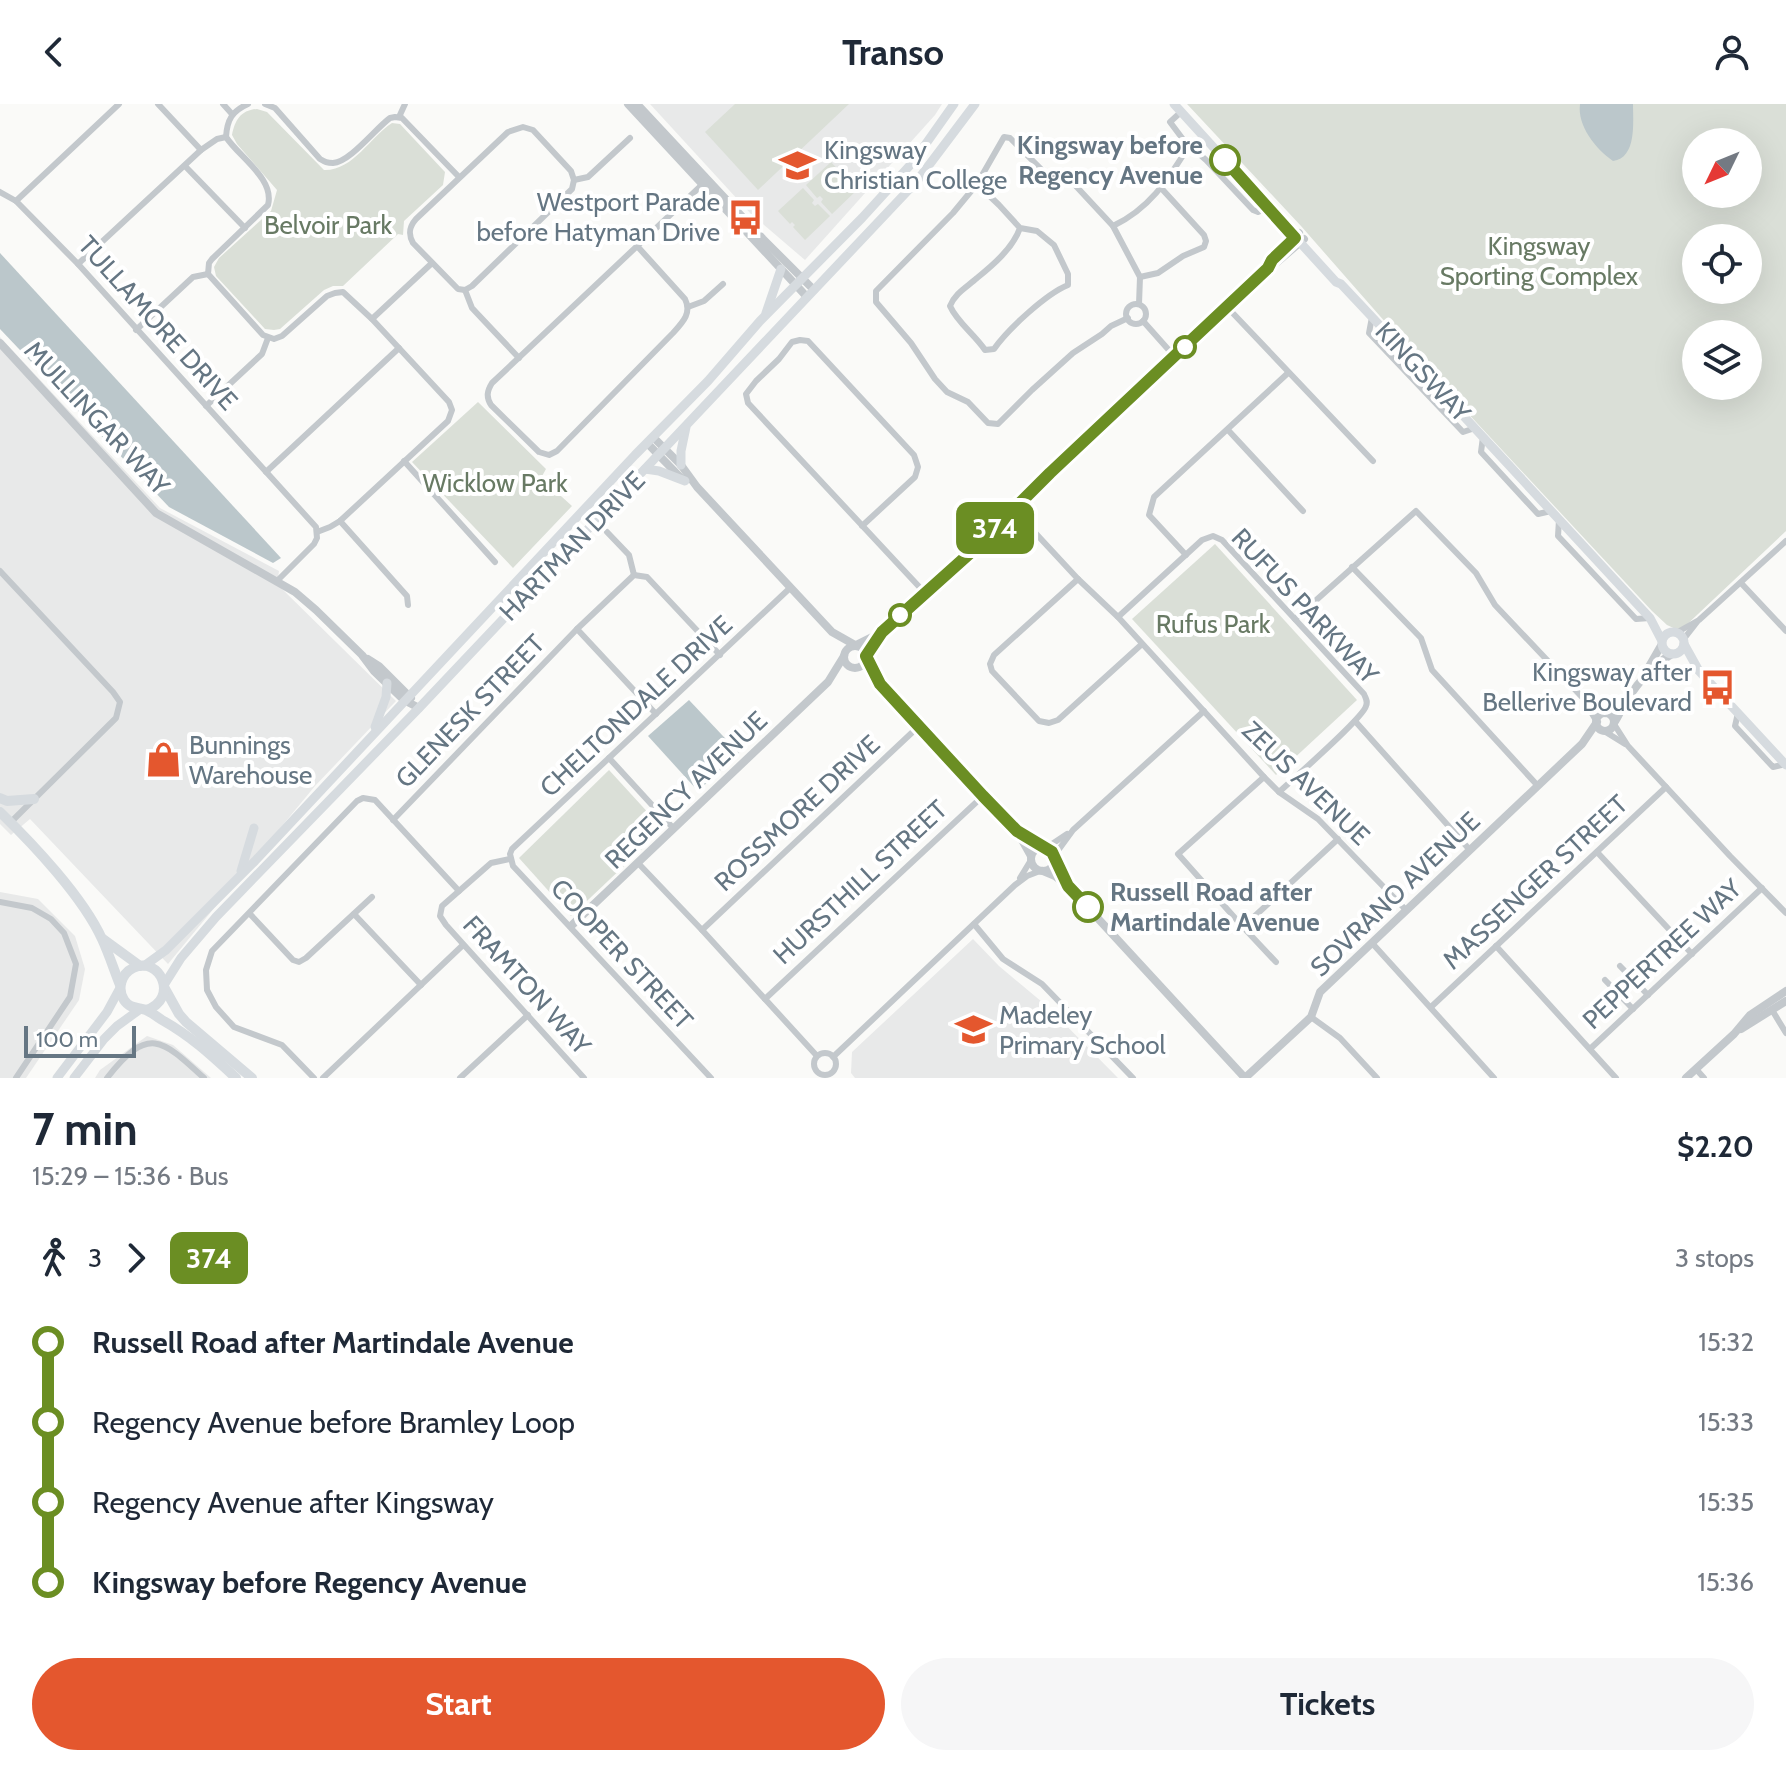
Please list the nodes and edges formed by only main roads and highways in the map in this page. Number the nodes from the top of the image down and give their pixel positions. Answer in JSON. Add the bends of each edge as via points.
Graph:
{"nodes":[{"id":1,"x":954,"y":104,"type":"edge"},
{"id":2,"x":975,"y":104,"type":"edge"},
{"id":3,"x":1178,"y":108,"type":"edge"},
{"id":4,"x":1261,"y":199,"type":"junction"},
{"id":5,"x":1299,"y":238,"type":"junction"},
{"id":6,"x":781,"y":269,"type":"road end"},
{"id":7,"x":765,"y":316,"type":"junction"},
{"id":8,"x":686,"y":427,"type":"junction"},
{"id":9,"x":681,"y":465,"type":"road end"},
{"id":10,"x":645,"y":469,"type":"junction"},
{"id":11,"x":685,"y":481,"type":"road end"},
{"id":12,"x":1650,"y":619,"type":"junction"},
{"id":13,"x":1679,"y":638,"type":"junction"},
{"id":14,"x":1662,"y":643,"type":"junction"},
{"id":15,"x":1674,"y":654,"type":"junction"},
{"id":16,"x":1699,"y":671,"type":"junction"},
{"id":17,"x":387,"y":683,"type":"road end"},
{"id":18,"x":372,"y":734,"type":"junction"},
{"id":19,"x":1786,"y":764,"type":"edge"},
{"id":20,"x":0,"y":798,"type":"edge"},
{"id":21,"x":34,"y":799,"type":"road end"},
{"id":22,"x":0,"y":812,"type":"edge"},
{"id":23,"x":254,"y":828,"type":"dead end"},
{"id":24,"x":240,"y":874,"type":"junction"},
{"id":25,"x":102,"y":938,"type":"junction"},
{"id":26,"x":142,"y":966,"type":"junction"},
{"id":27,"x":164,"y":986,"type":"junction"},
{"id":28,"x":120,"y":987,"type":"junction"},
{"id":29,"x":142,"y":1010,"type":"junction"},
{"id":30,"x":57,"y":1078,"type":"edge"},
{"id":31,"x":74,"y":1078,"type":"edge"},
{"id":32,"x":236,"y":1078,"type":"edge"},
{"id":33,"x":252,"y":1078,"type":"edge"}],
"edges":[{"from":1,"to":7,"type":"main road","name":"HARTMAN DRIVE","via":[[913,162]]},
{"from":2,"to":8,"type":"main road","name":"HARTMAN DRIVE","via":[[917,181]]},
{"from":3,"to":4,"type":"main road","name":"KINGSWAY"},
{"from":4,"to":5,"type":"main road","name":"KINGSWAY"},
{"from":4,"to":5,"type":"main road","name":"KINGSWAY"},
{"from":5,"to":12,"type":"main road","name":"KINGSWAY"},
{"from":6,"to":7,"type":"main road"},
{"from":7,"to":18,"type":"main road","name":"HARTMAN DRIVE"},
{"from":8,"to":9,"type":"main road"},
{"from":8,"to":10,"type":"main road","name":"HARTMAN DRIVE"},
{"from":10,"to":11,"type":"main road"},
{"from":10,"to":27,"type":"main road","name":"HARTMAN DRIVE","via":[[216,917]]},
{"from":12,"to":13,"type":"main road","name":"KINGSWAY"},
{"from":12,"to":14,"type":"main road","name":"KINGSWAY"},
{"from":13,"to":14,"type":"main road","via":[[1666,635]]},
{"from":13,"to":15,"type":"main road","via":[[1680,652]]},
{"from":13,"to":16,"type":"main road","name":"KINGSWAY"},
{"from":14,"to":15,"type":"main road","name":"KINGSWAY"},
{"from":15,"to":16,"type":"main road","name":"KINGSWAY"},
{"from":16,"to":19,"type":"main road","name":"KINGSWAY"},
{"from":17,"to":18,"type":"main road"},
{"from":18,"to":24,"type":"main road","name":"HARTMAN DRIVE"},
{"from":20,"to":21,"type":"main road"},
{"from":22,"to":25,"type":"main road","via":[[64,881]]},
{"from":23,"to":24,"type":"main road"},
{"from":24,"to":26,"type":"main road","name":"HARTMAN DRIVE","via":[[166,950]]},
{"from":25,"to":26,"type":"main road"},
{"from":25,"to":28,"type":"main road"},
{"from":26,"to":27,"type":"main road","via":[[156,971]]},
{"from":26,"to":28,"type":"main road","via":[[127,972]]},
{"from":27,"to":29,"type":"main road","via":[[159,1002]]},
{"from":27,"to":33,"type":"main road","via":[[186,1022]]},
{"from":28,"to":29,"type":"main road","via":[[126,1002]]},
{"from":28,"to":30,"type":"main road"},
{"from":29,"to":31,"type":"main road","via":[[117,1026]]},
{"from":29,"to":32,"type":"main road","via":[[191,1037]]}]}
